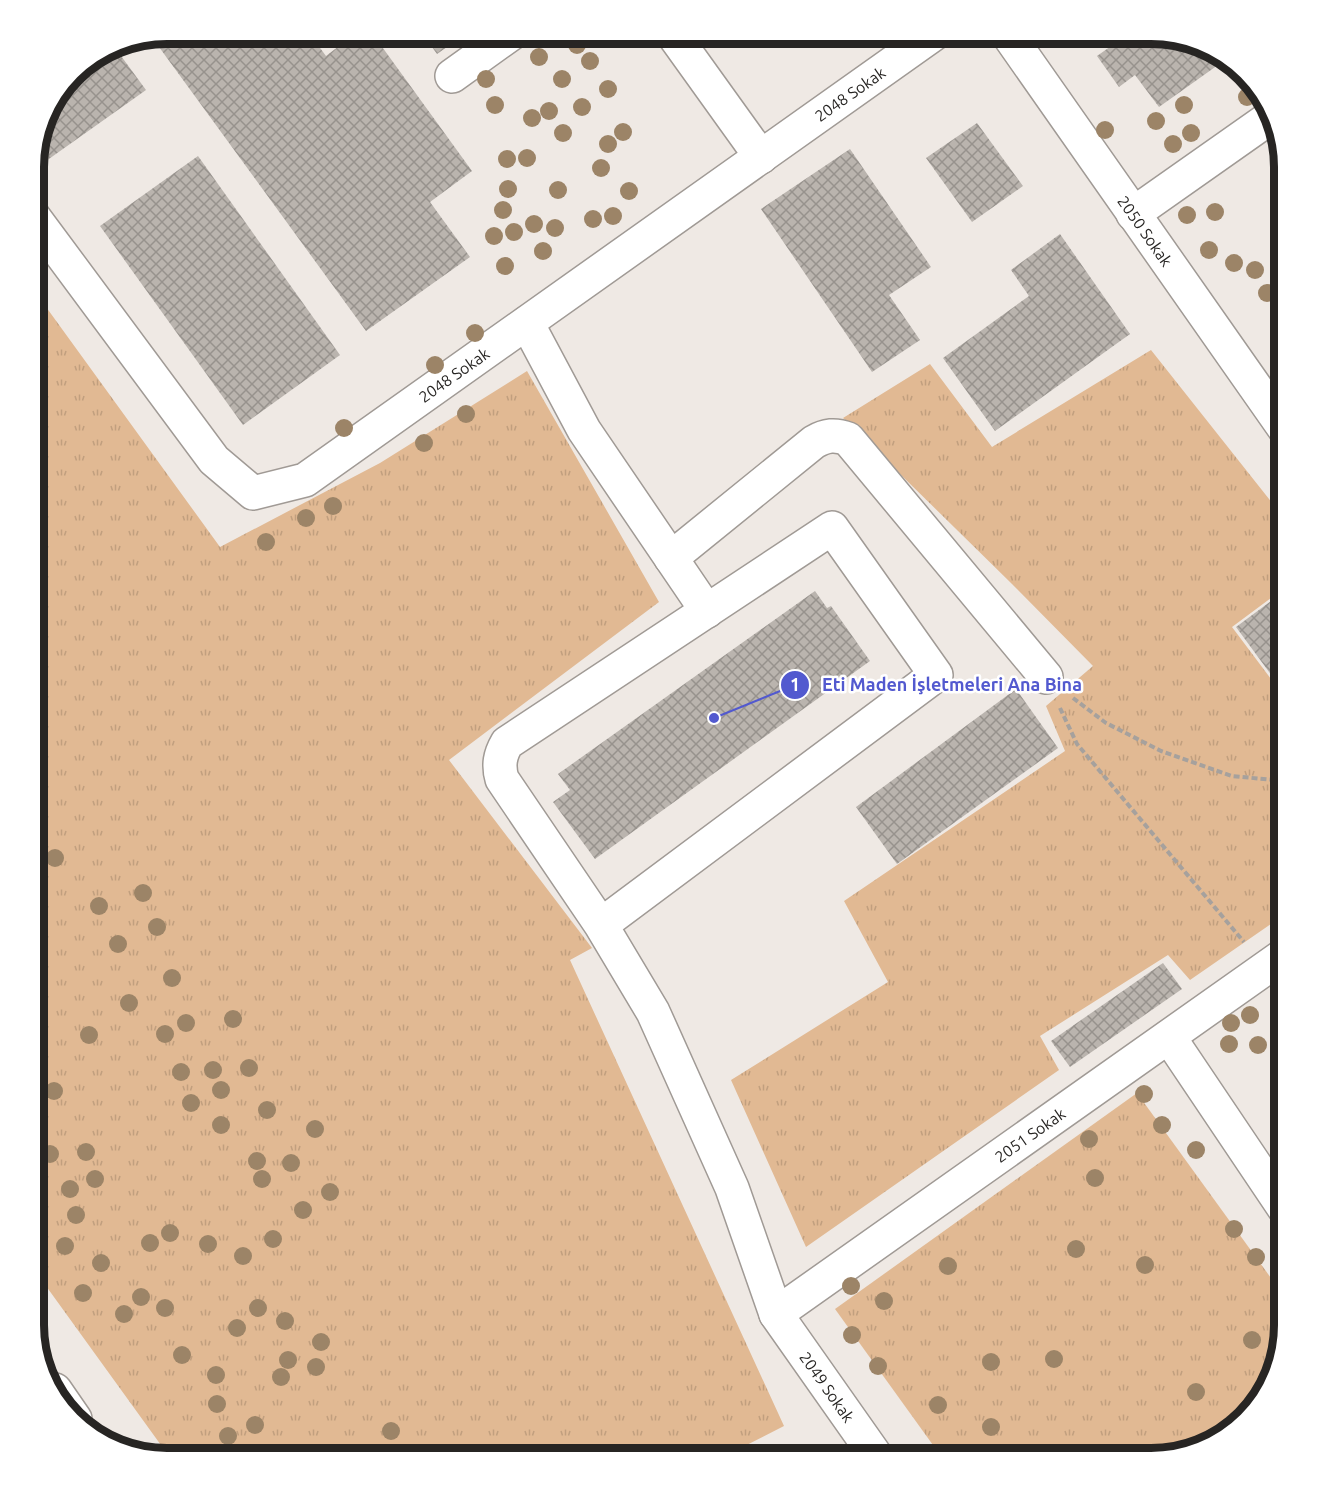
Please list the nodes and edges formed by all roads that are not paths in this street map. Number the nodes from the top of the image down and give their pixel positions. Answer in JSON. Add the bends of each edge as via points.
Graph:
{"nodes":[{"id":1,"x":497,"y":44,"type":"edge"},
{"id":2,"x":680,"y":44,"type":"edge"},
{"id":3,"x":920,"y":44,"type":"edge"},
{"id":4,"x":1014,"y":44,"type":"edge"},
{"id":5,"x":452,"y":76,"type":"dead end"},
{"id":6,"x":1265,"y":121,"type":"edge"},
{"id":7,"x":761,"y":157,"type":"junction"},
{"id":8,"x":1133,"y":213,"type":"junction"},
{"id":9,"x":44,"y":231,"type":"edge"},
{"id":10,"x":527,"y":323,"type":"junction"},
{"id":11,"x":1274,"y":414,"type":"edge"},
{"id":12,"x":671,"y":558,"type":"junction"},
{"id":13,"x":707,"y":610,"type":"junction"},
{"id":14,"x":1046,"y":677,"type":"road end"},
{"id":15,"x":601,"y":926,"type":"junction"},
{"id":16,"x":1274,"y":963,"type":"edge"},
{"id":17,"x":1168,"y":1037,"type":"junction"},
{"id":18,"x":1274,"y":1193,"type":"edge"},
{"id":19,"x":776,"y":1314,"type":"junction"},
{"id":20,"x":870,"y":1448,"type":"edge"}],
"edges":[{"from":1,"to":5,"type":"main road"},
{"from":2,"to":7,"type":"main road"},
{"from":3,"to":7,"type":"main road","name":"2048 Sokak"},
{"from":4,"to":8,"type":"main road","name":"2050 Sokak"},
{"from":6,"to":8,"type":"main road"},
{"from":7,"to":10,"type":"main road","name":"2048 Sokak"},
{"from":8,"to":11,"type":"main road","name":"2050 Sokak"},
{"from":9,"to":10,"type":"main road","name":"2048 Sokak","via":[[214,460],[253,493],[305,480]]},
{"from":10,"to":12,"type":"main road","via":[[584,430]]},
{"from":12,"to":13,"type":"main road"},
{"from":12,"to":14,"type":"main road","via":[[814,442],[841,436],[848,439]]},
{"from":13,"to":15,"type":"main road","name":"2049 Sokak","via":[[507,743],[502,752],[502,779]]},
{"from":13,"to":15,"type":"main road","name":"2049 Sokak","via":[[832,528],[936,675]]},
{"from":15,"to":19,"type":"main road","name":"2049 Sokak","via":[[652,1012],[732,1188]]},
{"from":16,"to":17,"type":"main road","name":"2051 Sokak"},
{"from":17,"to":18,"type":"main road"},
{"from":17,"to":19,"type":"main road","name":"2051 Sokak"},
{"from":19,"to":20,"type":"main road","name":"2049 Sokak"}]}
